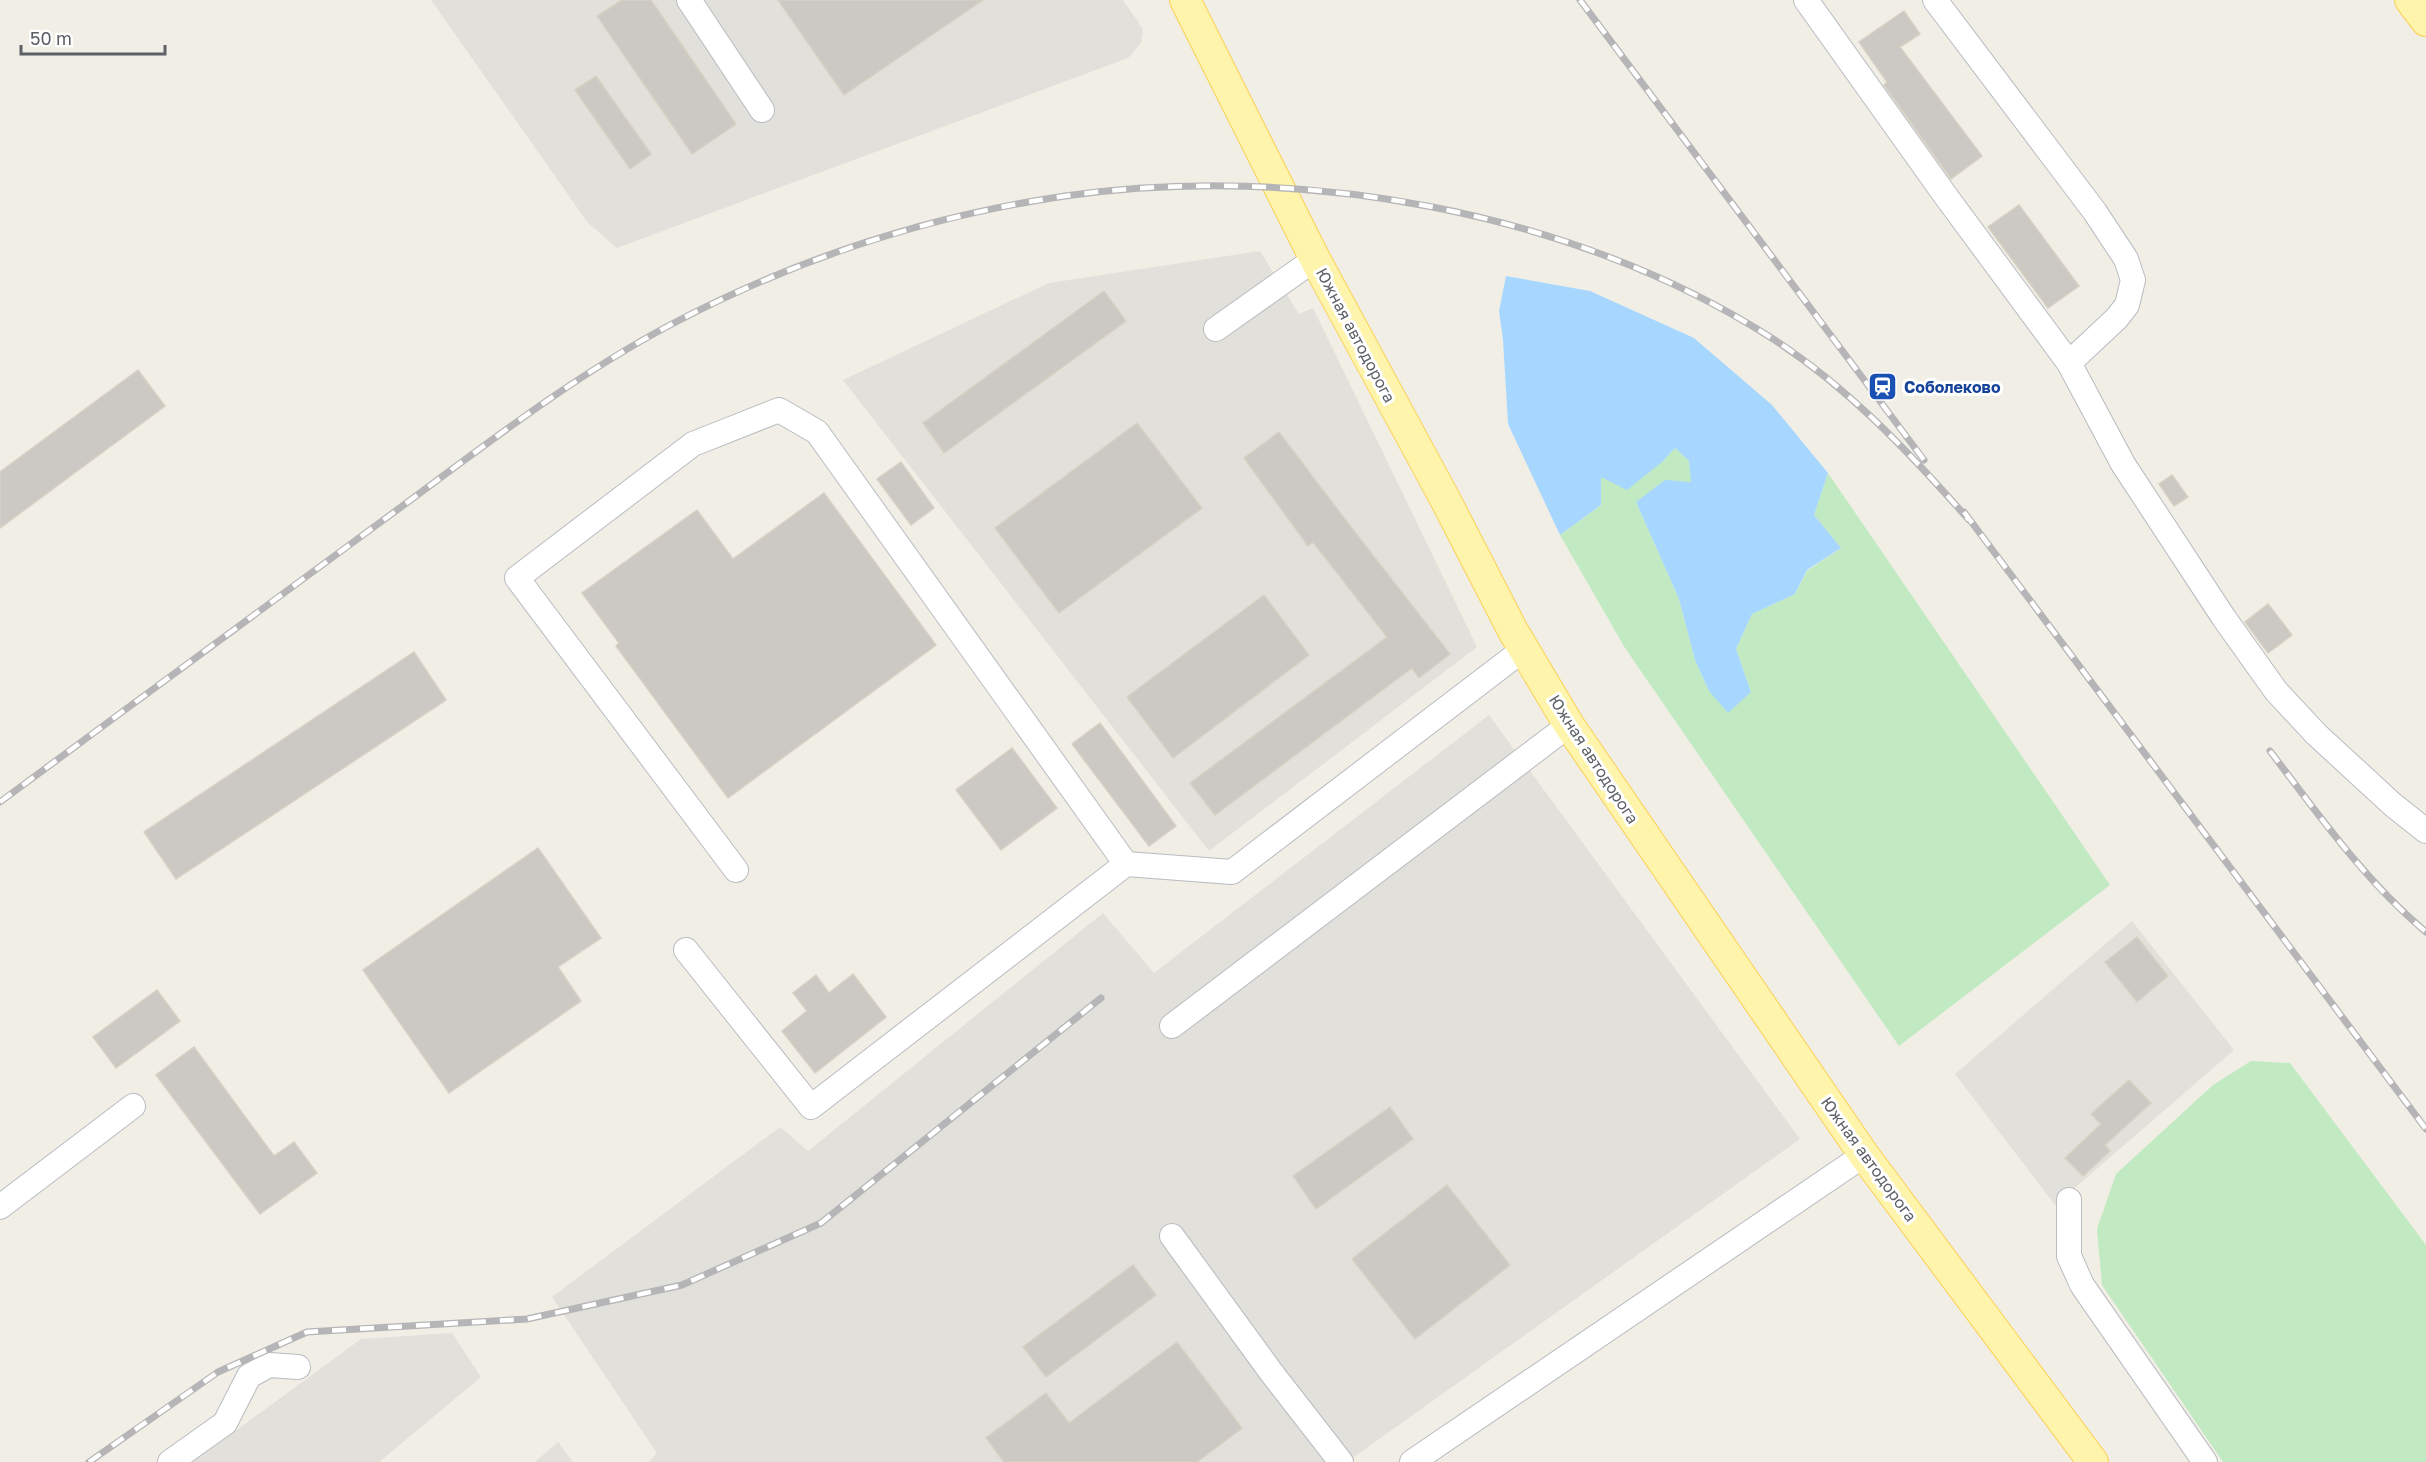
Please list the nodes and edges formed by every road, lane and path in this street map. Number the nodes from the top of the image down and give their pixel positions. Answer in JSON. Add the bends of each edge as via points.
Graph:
{"nodes":[{"id":1,"x":689,"y":0,"type":"edge"},
{"id":2,"x":1185,"y":0,"type":"edge"},
{"id":3,"x":1806,"y":0,"type":"edge"},
{"id":4,"x":1935,"y":0,"type":"edge"},
{"id":5,"x":2410,"y":0,"type":"edge"},
{"id":6,"x":2426,"y":21,"type":"edge"},
{"id":7,"x":762,"y":110,"type":"dead end"},
{"id":8,"x":1315,"y":259,"type":"junction"},
{"id":9,"x":1216,"y":329,"type":"dead end"},
{"id":10,"x":2069,"y":363,"type":"junction"},
{"id":11,"x":1524,"y":649,"type":"junction"},
{"id":12,"x":1569,"y":724,"type":"junction"},
{"id":13,"x":2426,"y":831,"type":"edge"},
{"id":14,"x":1126,"y":864,"type":"junction"},
{"id":15,"x":735,"y":870,"type":"dead end"},
{"id":16,"x":686,"y":950,"type":"dead end"},
{"id":17,"x":1172,"y":1026,"type":"dead end"},
{"id":18,"x":133,"y":1106,"type":"dead end"},
{"id":19,"x":1864,"y":1155,"type":"junction"},
{"id":20,"x":2069,"y":1200,"type":"dead end"},
{"id":21,"x":0,"y":1207,"type":"edge"},
{"id":22,"x":1172,"y":1236,"type":"dead end"},
{"id":23,"x":298,"y":1367,"type":"dead end"},
{"id":24,"x":170,"y":1462,"type":"edge"},
{"id":25,"x":1341,"y":1462,"type":"edge"},
{"id":26,"x":1412,"y":1462,"type":"edge"},
{"id":27,"x":2093,"y":1462,"type":"edge"},
{"id":28,"x":2205,"y":1462,"type":"edge"}],
"edges":[{"from":1,"to":7,"type":"street"},
{"from":2,"to":8,"type":"main road","name":"Южная автодорога"},
{"from":3,"to":10,"type":"street"},
{"from":4,"to":10,"type":"street","via":[[2095,212],[2126,260],[2133,280],[2127,305]]},
{"from":5,"to":6,"type":"main road"},
{"from":8,"to":9,"type":"street"},
{"from":8,"to":11,"type":"main road","name":"Южная автодорога"},
{"from":10,"to":13,"type":"street","via":[[2123,464],[2276,691],[2316,734]]},
{"from":11,"to":12,"type":"main road","name":"Южная автодорога"},
{"from":11,"to":14,"type":"street","via":[[1232,872]]},
{"from":12,"to":17,"type":"street"},
{"from":12,"to":19,"type":"main road","name":"Южная автодорога"},
{"from":14,"to":15,"type":"street","via":[[817,432],[779,410],[693,444],[517,578]]},
{"from":14,"to":16,"type":"street","via":[[811,1107]]},
{"from":18,"to":21,"type":"street"},
{"from":19,"to":26,"type":"street"},
{"from":19,"to":27,"type":"main road","name":"Южная автодорога"},
{"from":20,"to":28,"type":"street","via":[[2068,1256],[2082,1285]]},
{"from":22,"to":25,"type":"street"},
{"from":23,"to":24,"type":"street","via":[[269,1365],[249,1376],[225,1423]]}]}
